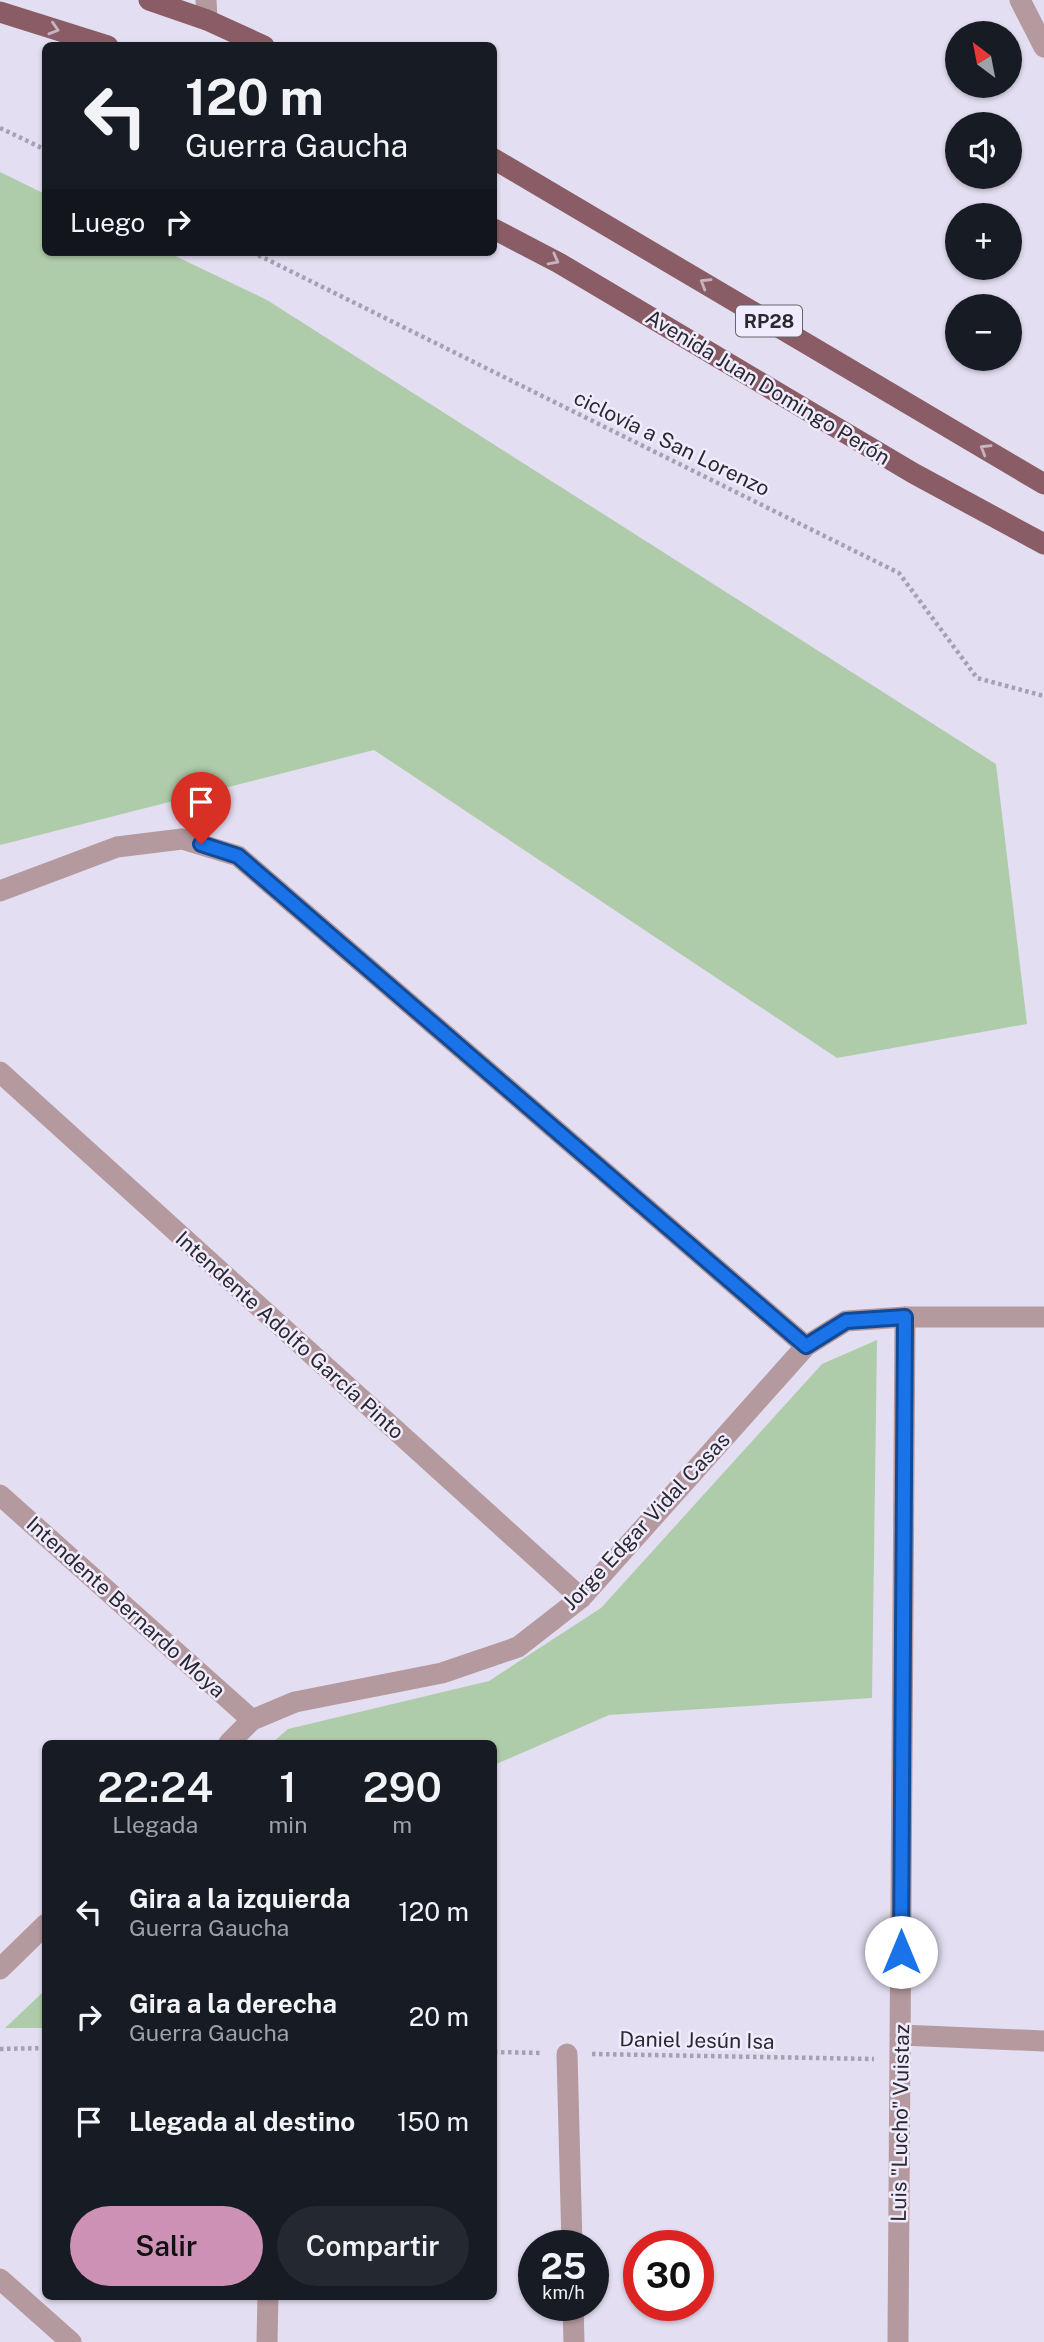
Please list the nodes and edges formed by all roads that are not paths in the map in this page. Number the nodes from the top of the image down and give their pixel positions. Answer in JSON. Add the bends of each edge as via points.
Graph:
{"nodes":[{"id":1,"x":149,"y":0,"type":"edge"},
{"id":2,"x":1020,"y":0,"type":"edge"},
{"id":3,"x":206,"y":10,"type":"edge"},
{"id":4,"x":0,"y":12,"type":"edge"},
{"id":5,"x":1041,"y":35,"type":"edge"},
{"id":6,"x":95,"y":42,"type":"edge"},
{"id":7,"x":258,"y":42,"type":"edge"},
{"id":8,"x":497,"y":161,"type":"edge"},
{"id":9,"x":497,"y":231,"type":"edge"},
{"id":10,"x":1044,"y":484,"type":"edge"},
{"id":11,"x":1044,"y":544,"type":"edge"},
{"id":12,"x":0,"y":891,"type":"edge"},
{"id":13,"x":0,"y":1072,"type":"edge"},
{"id":14,"x":905,"y":1317,"type":"junction"},
{"id":15,"x":1044,"y":1317,"type":"edge"},
{"id":16,"x":806,"y":1346,"type":"junction"},
{"id":17,"x":0,"y":1495,"type":"edge"},
{"id":18,"x":581,"y":1598,"type":"junction"},
{"id":19,"x":253,"y":1720,"type":"junction"},
{"id":20,"x":232,"y":1740,"type":"edge"},
{"id":21,"x":42,"y":1927,"type":"edge"},
{"id":22,"x":4,"y":1957,"type":"edge"},
{"id":23,"x":901,"y":2035,"type":"junction"},
{"id":24,"x":1044,"y":2041,"type":"edge"},
{"id":25,"x":567,"y":2054,"type":"road end"},
{"id":26,"x":572,"y":2230,"type":"edge"},
{"id":27,"x":0,"y":2279,"type":"edge"},
{"id":28,"x":268,"y":2300,"type":"edge"},
{"id":29,"x":573,"y":2321,"type":"edge"},
{"id":30,"x":71,"y":2342,"type":"edge"},
{"id":31,"x":267,"y":2342,"type":"edge"},
{"id":32,"x":574,"y":2342,"type":"edge"},
{"id":33,"x":898,"y":2342,"type":"edge"}],
"edges":[{"from":1,"to":3,"type":"main road"},
{"from":2,"to":5,"type":"street"},
{"from":3,"to":7,"type":"main road"},
{"from":4,"to":6,"type":"main road","one_way":true},
{"from":10,"to":8,"type":"main road","number":"RP28","one_way":true},
{"from":9,"to":11,"type":"main road","name":"Avenida Juan Domingo Perón","number":"RP28","one_way":true,"via":[[913,473]]},
{"from":12,"to":16,"type":"street","via":[[117,847],[182,839],[238,856]]},
{"from":13,"to":18,"type":"street","name":"Intendente Adolfo García Pinto"},
{"from":14,"to":15,"type":"street","name":"Jorge Edgar Vidal Casas"},
{"from":14,"to":16,"type":"street","name":"Jorge Edgar Vidal Casas","via":[[846,1321]]},
{"from":14,"to":23,"type":"street","name":"Luis \"Lucho\" Vuistaz"},
{"from":16,"to":18,"type":"street","name":"Jorge Edgar Vidal Casas"},
{"from":17,"to":19,"type":"street","name":"Intendente Bernardo Moya"},
{"from":18,"to":19,"type":"street","name":"Jorge Edgar Vidal Casas","via":[[518,1647],[442,1673],[295,1702]]},
{"from":19,"to":20,"type":"street","name":"Jorge Edgar Vidal Casas"},
{"from":21,"to":22,"type":"street"},
{"from":23,"to":24,"type":"street"},
{"from":23,"to":33,"type":"street","name":"Luis \"Lucho\" Vuistaz"},
{"from":25,"to":26,"type":"street"},
{"from":27,"to":30,"type":"street"},
{"from":28,"to":31,"type":"street"},
{"from":29,"to":32,"type":"street"}]}
